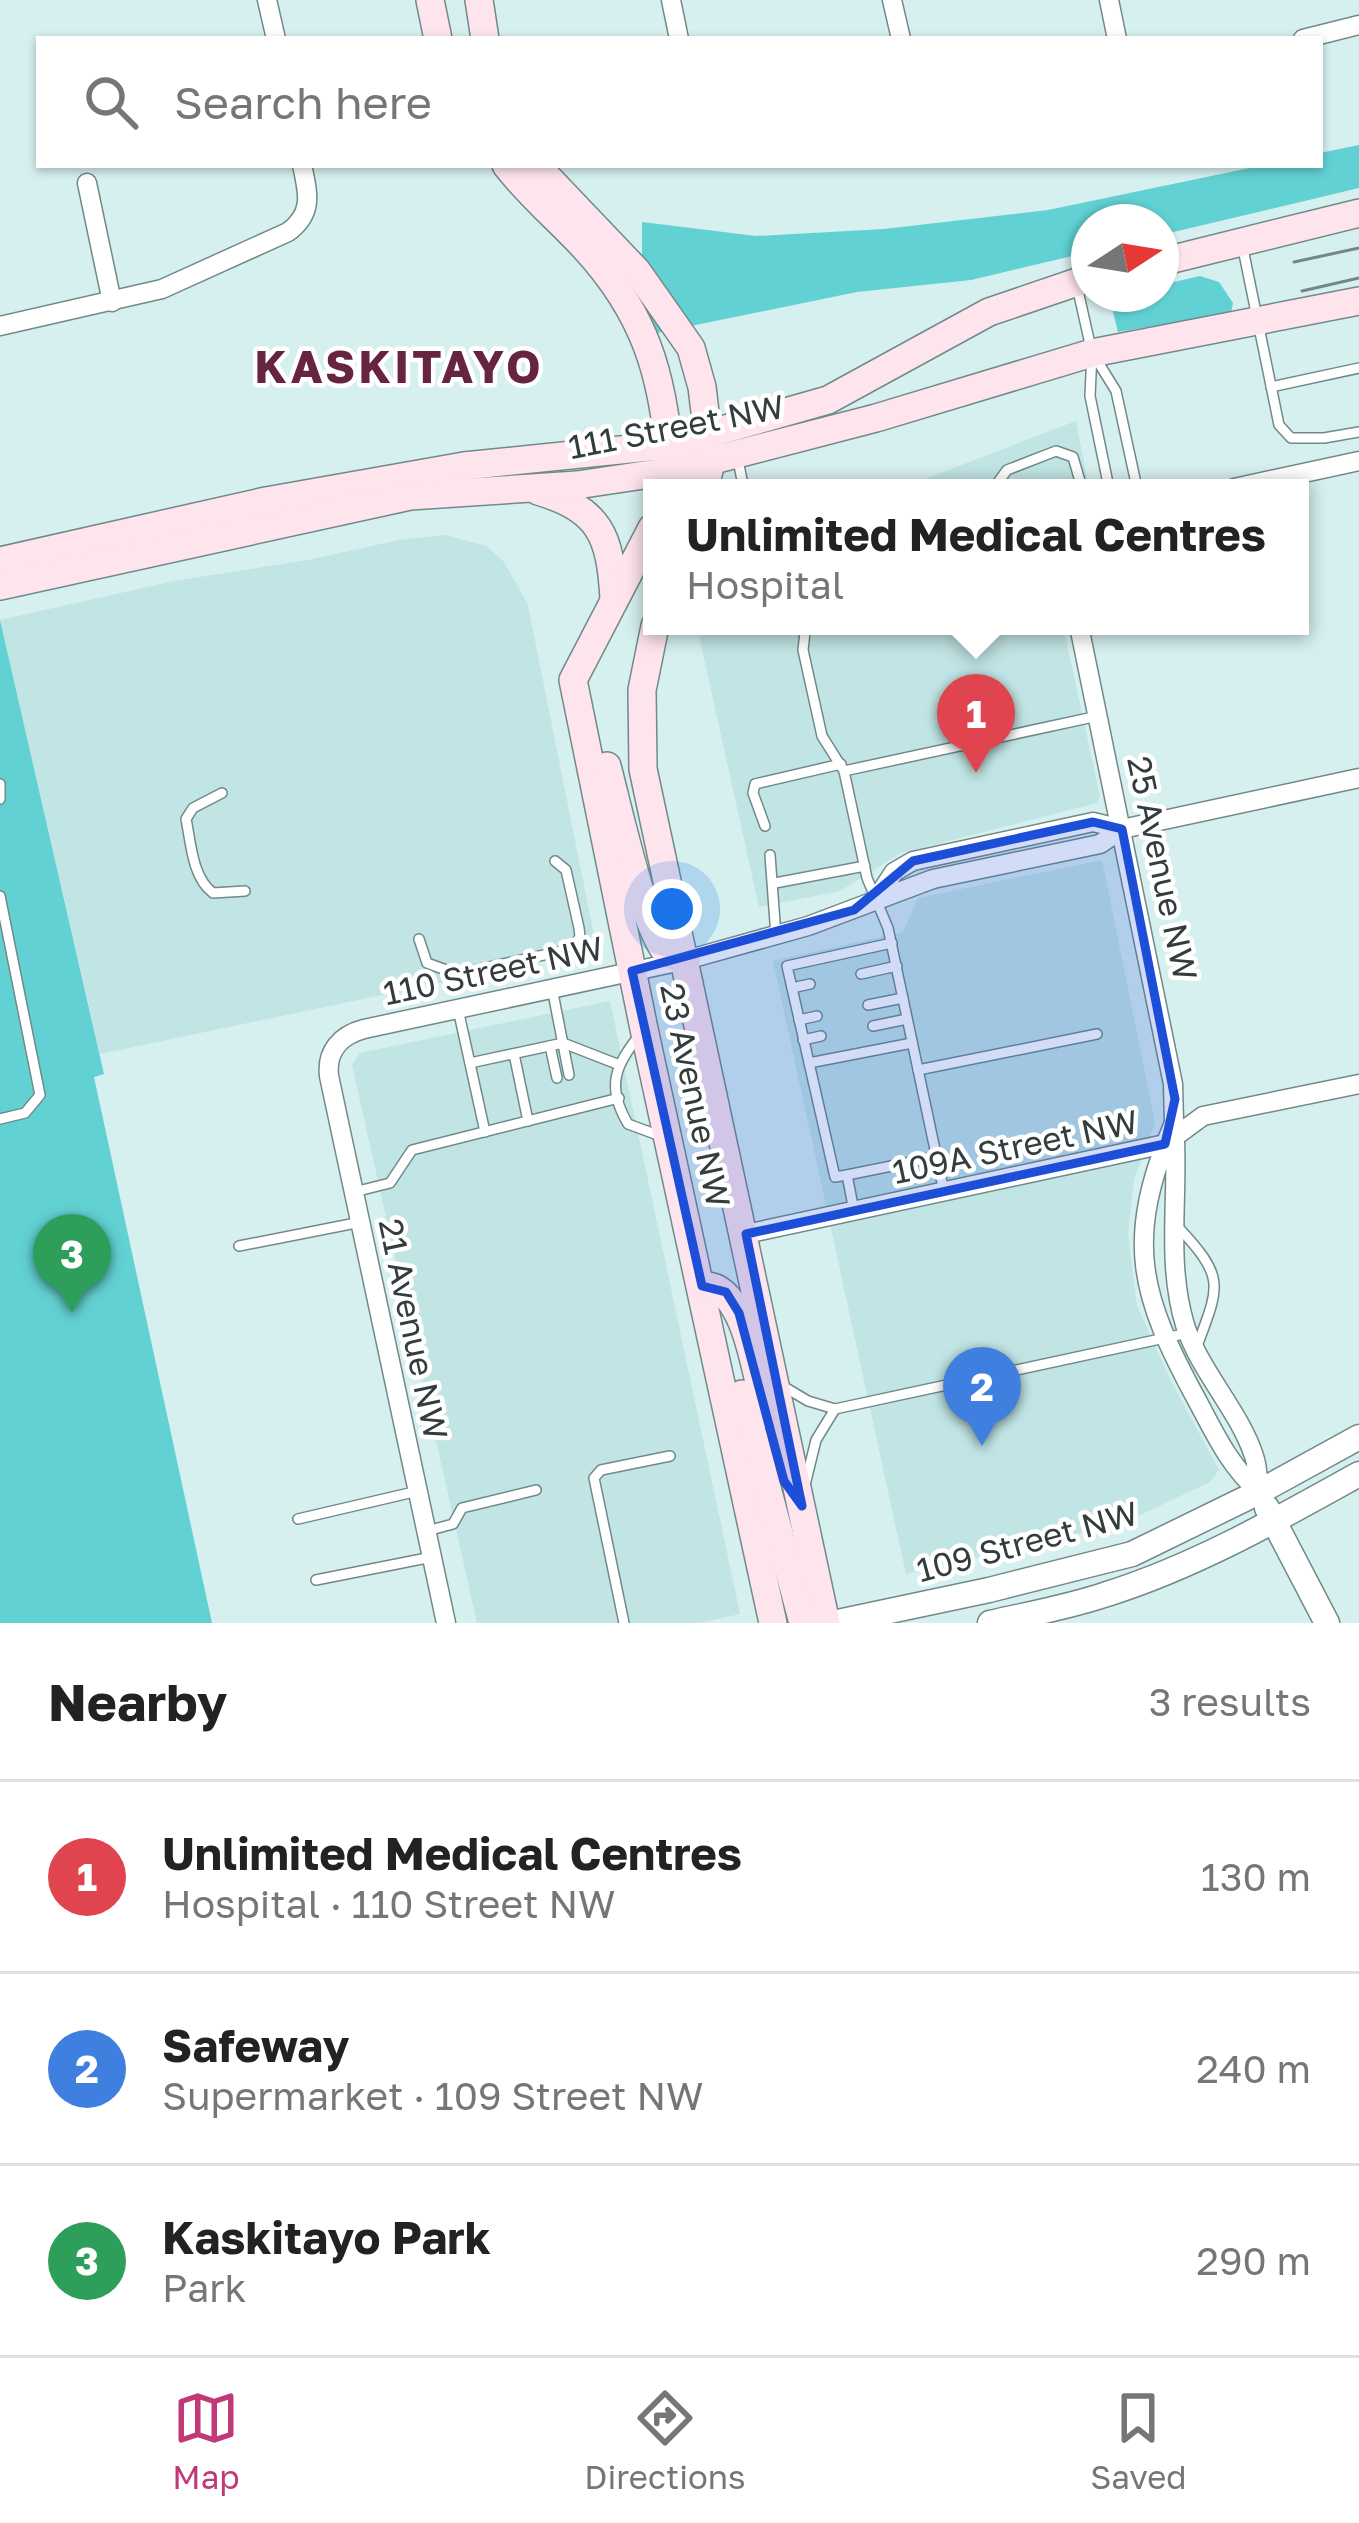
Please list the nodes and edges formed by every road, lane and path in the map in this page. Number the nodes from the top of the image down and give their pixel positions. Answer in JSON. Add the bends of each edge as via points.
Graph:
{"nodes":[{"id":1,"x":267,"y":0,"type":"edge"},
{"id":2,"x":430,"y":0,"type":"edge"},
{"id":3,"x":479,"y":0,"type":"edge"},
{"id":4,"x":671,"y":0,"type":"edge"},
{"id":5,"x":892,"y":0,"type":"edge"},
{"id":6,"x":1109,"y":0,"type":"edge"},
{"id":7,"x":1359,"y":25,"type":"edge"},
{"id":8,"x":274,"y":36,"type":"edge"},
{"id":9,"x":437,"y":36,"type":"edge"},
{"id":10,"x":485,"y":36,"type":"edge"},
{"id":11,"x":678,"y":36,"type":"edge"},
{"id":12,"x":900,"y":36,"type":"edge"},
{"id":13,"x":1116,"y":36,"type":"edge"},
{"id":14,"x":1315,"y":36,"type":"edge"},
{"id":15,"x":303,"y":168,"type":"edge"},
{"id":16,"x":508,"y":168,"type":"edge"},
{"id":17,"x":539,"y":168,"type":"edge"},
{"id":18,"x":87,"y":183,"type":"dead end"},
{"id":19,"x":1359,"y":213,"type":"edge"},
{"id":20,"x":1242,"y":244,"type":"junction"},
{"id":21,"x":1179,"y":258,"type":"edge"},
{"id":22,"x":1071,"y":284,"type":"edge"},
{"id":23,"x":1359,"y":301,"type":"edge"},
{"id":24,"x":112,"y":302,"type":"junction"},
{"id":25,"x":1086,"y":312,"type":"edge"},
{"id":26,"x":1258,"y":323,"type":"junction"},
{"id":27,"x":0,"y":326,"type":"edge"},
{"id":28,"x":1092,"y":353,"type":"junction"},
{"id":29,"x":1359,"y":368,"type":"edge"},
{"id":30,"x":1271,"y":387,"type":"junction"},
{"id":31,"x":1359,"y":432,"type":"edge"},
{"id":32,"x":707,"y":434,"type":"junction"},
{"id":33,"x":1357,"y":461,"type":"edge"},
{"id":34,"x":669,"y":468,"type":"edge"},
{"id":35,"x":718,"y":468,"type":"edge"},
{"id":36,"x":1000,"y":479,"type":"edge"},
{"id":37,"x":1080,"y":479,"type":"edge"},
{"id":38,"x":1106,"y":479,"type":"edge"},
{"id":39,"x":1135,"y":479,"type":"edge"},
{"id":40,"x":1275,"y":479,"type":"edge"},
{"id":41,"x":1359,"y":484,"type":"edge"},
{"id":42,"x":528,"y":488,"type":"junction"},
{"id":43,"x":643,"y":545,"type":"edge"},
{"id":44,"x":0,"y":562,"type":"edge"},
{"id":45,"x":0,"y":586,"type":"edge"},
{"id":46,"x":614,"y":598,"type":"junction"},
{"id":47,"x":653,"y":635,"type":"edge"},
{"id":48,"x":806,"y":635,"type":"edge"},
{"id":49,"x":1081,"y":635,"type":"edge"},
{"id":50,"x":576,"y":695,"type":"junction"},
{"id":51,"x":1098,"y":716,"type":"junction"},
{"id":52,"x":843,"y":767,"type":"junction"},
{"id":53,"x":1359,"y":778,"type":"edge"},
{"id":54,"x":0,"y":784,"type":"edge"},
{"id":55,"x":223,"y":793,"type":"dead end"},
{"id":56,"x":0,"y":799,"type":"edge"},
{"id":57,"x":764,"y":826,"type":"dead end"},
{"id":58,"x":1122,"y":829,"type":"junction"},
{"id":59,"x":770,"y":855,"type":"dead end"},
{"id":60,"x":555,"y":861,"type":"dead end"},
{"id":61,"x":865,"y":866,"type":"junction"},
{"id":62,"x":775,"y":883,"type":"junction"},
{"id":63,"x":244,"y":891,"type":"dead end"},
{"id":64,"x":0,"y":896,"type":"edge"},
{"id":65,"x":877,"y":898,"type":"junction"},
{"id":66,"x":776,"y":936,"type":"junction"},
{"id":67,"x":419,"y":939,"type":"dead end"},
{"id":68,"x":892,"y":943,"type":"junction"},
{"id":69,"x":686,"y":960,"type":"junction"},
{"id":70,"x":897,"y":967,"type":"junction"},
{"id":71,"x":632,"y":971,"type":"junction"},
{"id":72,"x":861,"y":974,"type":"dead end"},
{"id":73,"x":810,"y":984,"type":"dead end"},
{"id":74,"x":552,"y":988,"type":"junction"},
{"id":75,"x":792,"y":988,"type":"junction"},
{"id":76,"x":903,"y":998,"type":"junction"},
{"id":77,"x":868,"y":1005,"type":"dead end"},
{"id":78,"x":458,"y":1009,"type":"junction"},
{"id":79,"x":817,"y":1016,"type":"dead end"},
{"id":80,"x":907,"y":1018,"type":"junction"},
{"id":81,"x":799,"y":1020,"type":"junction"},
{"id":82,"x":873,"y":1026,"type":"dead end"},
{"id":83,"x":644,"y":1029,"type":"junction"},
{"id":84,"x":1097,"y":1034,"type":"dead end"},
{"id":85,"x":821,"y":1036,"type":"dead end"},
{"id":86,"x":803,"y":1040,"type":"junction"},
{"id":87,"x":563,"y":1043,"type":"junction"},
{"id":88,"x":912,"y":1043,"type":"junction"},
{"id":89,"x":550,"y":1046,"type":"junction"},
{"id":90,"x":333,"y":1049,"type":"joint"},
{"id":91,"x":587,"y":1052,"type":"junction"},
{"id":92,"x":514,"y":1054,"type":"junction"},
{"id":93,"x":470,"y":1064,"type":"junction"},
{"id":94,"x":617,"y":1064,"type":"junction"},
{"id":95,"x":809,"y":1064,"type":"junction"},
{"id":96,"x":590,"y":1070,"type":"dead end"},
{"id":97,"x":918,"y":1070,"type":"junction"},
{"id":98,"x":569,"y":1075,"type":"dead end"},
{"id":99,"x":556,"y":1078,"type":"dead end"},
{"id":100,"x":1359,"y":1084,"type":"edge"},
{"id":101,"x":594,"y":1090,"type":"dead end"},
{"id":102,"x":574,"y":1095,"type":"dead end"},
{"id":103,"x":619,"y":1098,"type":"junction"},
{"id":104,"x":561,"y":1099,"type":"dead end"},
{"id":105,"x":597,"y":1104,"type":"junction"},
{"id":106,"x":576,"y":1109,"type":"junction"},
{"id":107,"x":564,"y":1112,"type":"junction"},
{"id":108,"x":0,"y":1119,"type":"edge"},
{"id":109,"x":528,"y":1121,"type":"junction"},
{"id":110,"x":485,"y":1132,"type":"junction"},
{"id":111,"x":1172,"y":1135,"type":"junction"},
{"id":112,"x":669,"y":1139,"type":"junction"},
{"id":113,"x":936,"y":1157,"type":"junction"},
{"id":114,"x":847,"y":1175,"type":"junction"},
{"id":115,"x":354,"y":1192,"type":"junction"},
{"id":116,"x":944,"y":1192,"type":"junction"},
{"id":117,"x":854,"y":1211,"type":"junction"},
{"id":118,"x":361,"y":1222,"type":"junction"},
{"id":119,"x":1174,"y":1223,"type":"junction"},
{"id":120,"x":746,"y":1234,"type":"junction"},
{"id":121,"x":239,"y":1246,"type":"dead end"},
{"id":122,"x":702,"y":1286,"type":"junction"},
{"id":123,"x":713,"y":1337,"type":"junction"},
{"id":124,"x":1163,"y":1338,"type":"junction"},
{"id":125,"x":1192,"y":1341,"type":"junction"},
{"id":126,"x":777,"y":1383,"type":"junction"},
{"id":127,"x":835,"y":1409,"type":"junction"},
{"id":128,"x":1359,"y":1437,"type":"edge"},
{"id":129,"x":670,"y":1456,"type":"dead end"},
{"id":130,"x":1359,"y":1474,"type":"edge"},
{"id":131,"x":536,"y":1490,"type":"dead end"},
{"id":132,"x":418,"y":1491,"type":"junction"},
{"id":133,"x":1259,"y":1492,"type":"junction"},
{"id":134,"x":802,"y":1506,"type":"junction"},
{"id":135,"x":298,"y":1519,"type":"dead end"},
{"id":136,"x":1273,"y":1521,"type":"junction"},
{"id":137,"x":427,"y":1531,"type":"junction"},
{"id":138,"x":433,"y":1557,"type":"junction"},
{"id":139,"x":316,"y":1580,"type":"dead end"},
{"id":140,"x":1047,"y":1617,"type":"edge"},
{"id":141,"x":446,"y":1623,"type":"edge"},
{"id":142,"x":624,"y":1623,"type":"edge"},
{"id":143,"x":773,"y":1623,"type":"edge"},
{"id":144,"x":803,"y":1623,"type":"edge"},
{"id":145,"x":829,"y":1623,"type":"edge"},
{"id":146,"x":990,"y":1623,"type":"edge"},
{"id":147,"x":1327,"y":1623,"type":"edge"}],
"edges":[{"from":1,"to":8,"type":"street"},
{"from":2,"to":9,"type":"main road"},
{"from":3,"to":10,"type":"main road"},
{"from":4,"to":11,"type":"street"},
{"from":5,"to":12,"type":"street"},
{"from":6,"to":13,"type":"street"},
{"from":7,"to":14,"type":"street"},
{"from":15,"to":24,"type":"street","via":[[306,212],[288,232],[162,289]]},
{"from":16,"to":34,"type":"main road","via":[[630,309],[657,363]]},
{"from":17,"to":32,"type":"main road","via":[[637,271],[691,348]]},
{"from":18,"to":24,"type":"street"},
{"from":19,"to":20,"type":"main road"},
{"from":20,"to":21,"type":"main road"},
{"from":20,"to":26,"type":"lane"},
{"from":22,"to":32,"type":"main road","name":"111 Street NW","via":[[989,312],[828,400]]},
{"from":23,"to":26,"type":"main road","name":"111 Street NW"},
{"from":24,"to":27,"type":"street"},
{"from":25,"to":28,"type":"lane"},
{"from":26,"to":28,"type":"main road","name":"111 Street NW"},
{"from":26,"to":30,"type":"lane"},
{"from":28,"to":35,"type":"main road","name":"111 Street NW"},
{"from":28,"to":38,"type":"lane","via":[[1090,396]]},
{"from":28,"to":39,"type":"lane","via":[[1116,391]]},
{"from":29,"to":30,"type":"lane"},
{"from":30,"to":31,"type":"lane","via":[[1279,425],[1291,438]]},
{"from":32,"to":34,"type":"main road","name":"111 Street NW"},
{"from":32,"to":35,"type":"main road"},
{"from":33,"to":40,"type":"street"},
{"from":33,"to":41,"type":"street"},
{"from":34,"to":35,"type":"main road","name":"111 Street NW"},
{"from":34,"to":42,"type":"main road","name":"111 Street NW"},
{"from":34,"to":44,"type":"main road","name":"111 Street NW","via":[[441,470]]},
{"from":36,"to":37,"type":"lane","via":[[1056,451],[1077,463]]},
{"from":42,"to":45,"type":"main road","name":"111 Street NW","via":[[410,496]]},
{"from":42,"to":46,"type":"main road","via":[[580,508],[602,530]]},
{"from":43,"to":46,"type":"main road","name":"23 Avenue NW"},
{"from":46,"to":50,"type":"main road","name":"23 Avenue NW","via":[[573,680]]},
{"from":47,"to":69,"type":"main road","name":"23 Avenue NW","via":[[642,690],[644,769]]},
{"from":48,"to":52,"type":"lane","via":[[822,736]]},
{"from":49,"to":51,"type":"street","name":"25 Avenue NW"},
{"from":50,"to":69,"type":"main road","via":[[590,703],[656,934],[668,953]]},
{"from":50,"to":71,"type":"main road","name":"23 Avenue NW"},
{"from":51,"to":52,"type":"lane"},
{"from":51,"to":58,"type":"street","name":"25 Avenue NW"},
{"from":52,"to":57,"type":"lane","via":[[755,784]]},
{"from":52,"to":61,"type":"lane"},
{"from":53,"to":58,"type":"street","name":"110 Street NW"},
{"from":54,"to":56,"type":"lane"},
{"from":55,"to":63,"type":"lane","via":[[186,819],[196,867],[213,893]]},
{"from":58,"to":65,"type":"street","name":"110 Street NW","via":[[1100,844]]},
{"from":58,"to":111,"type":"street","name":"25 Avenue NW","via":[[1173,1084]]},
{"from":59,"to":62,"type":"lane"},
{"from":60,"to":67,"type":"lane","via":[[566,870],[579,928],[571,949],[457,974],[427,963]]},
{"from":61,"to":62,"type":"lane"},
{"from":61,"to":65,"type":"lane"},
{"from":62,"to":66,"type":"lane"},
{"from":64,"to":108,"type":"lane","via":[[40,1095],[25,1113]]},
{"from":65,"to":66,"type":"street","name":"110 Street NW"},
{"from":65,"to":68,"type":"lane"},
{"from":66,"to":69,"type":"street","name":"110 Street NW"},
{"from":68,"to":70,"type":"lane"},
{"from":68,"to":75,"type":"lane","via":[[787,966]]},
{"from":69,"to":71,"type":"street","name":"110 Street NW"},
{"from":69,"to":120,"type":"main road","name":"23 Avenue NW"},
{"from":70,"to":72,"type":"lane"},
{"from":70,"to":76,"type":"lane"},
{"from":71,"to":74,"type":"street","name":"110 Street NW"},
{"from":71,"to":83,"type":"main road","name":"23 Avenue NW"},
{"from":73,"to":75,"type":"lane"},
{"from":74,"to":78,"type":"street","name":"110 Street NW"},
{"from":74,"to":87,"type":"lane"},
{"from":75,"to":81,"type":"lane"},
{"from":76,"to":77,"type":"lane"},
{"from":76,"to":80,"type":"lane"},
{"from":78,"to":90,"type":"street","name":"110 Street NW","via":[[355,1031]]},
{"from":78,"to":93,"type":"lane"},
{"from":79,"to":81,"type":"lane"},
{"from":80,"to":82,"type":"lane"},
{"from":80,"to":88,"type":"lane"},
{"from":81,"to":86,"type":"lane"},
{"from":83,"to":94,"type":"lane"},
{"from":83,"to":112,"type":"main road","name":"23 Avenue NW"},
{"from":84,"to":97,"type":"lane"},
{"from":85,"to":86,"type":"lane"},
{"from":86,"to":95,"type":"lane"},
{"from":87,"to":89,"type":"lane"},
{"from":87,"to":91,"type":"lane"},
{"from":87,"to":98,"type":"lane"},
{"from":88,"to":95,"type":"lane"},
{"from":88,"to":97,"type":"lane"},
{"from":89,"to":92,"type":"lane"},
{"from":89,"to":99,"type":"lane"},
{"from":90,"to":115,"type":"street","name":"21 Avenue NW","via":[[328,1066]]},
{"from":91,"to":94,"type":"lane"},
{"from":91,"to":96,"type":"lane"},
{"from":92,"to":93,"type":"lane"},
{"from":92,"to":109,"type":"lane"},
{"from":93,"to":110,"type":"lane"},
{"from":94,"to":103,"type":"lane"},
{"from":95,"to":114,"type":"lane","via":[[835,1177]]},
{"from":97,"to":113,"type":"lane"},
{"from":100,"to":111,"type":"street","name":"109A Street NW","via":[[1203,1116]]},
{"from":101,"to":105,"type":"lane"},
{"from":102,"to":106,"type":"lane"},
{"from":103,"to":105,"type":"lane"},
{"from":103,"to":112,"type":"lane","via":[[628,1124]]},
{"from":104,"to":107,"type":"lane"},
{"from":105,"to":106,"type":"lane"},
{"from":106,"to":107,"type":"lane"},
{"from":107,"to":109,"type":"lane"},
{"from":109,"to":110,"type":"lane"},
{"from":110,"to":115,"type":"lane","via":[[412,1150],[390,1183]]},
{"from":111,"to":116,"type":"street","name":"109A Street NW"},
{"from":111,"to":119,"type":"street","name":"25 Avenue NW"},
{"from":111,"to":124,"type":"street","name":"25 Avenue NW","via":[[1150,1180],[1144,1249]]},
{"from":112,"to":122,"type":"main road","name":"23 Avenue NW"},
{"from":113,"to":114,"type":"lane"},
{"from":113,"to":116,"type":"lane"},
{"from":114,"to":117,"type":"lane"},
{"from":115,"to":118,"type":"street","name":"21 Avenue NW"},
{"from":116,"to":117,"type":"street","name":"109A Street NW"},
{"from":117,"to":120,"type":"street","name":"109A Street NW"},
{"from":118,"to":121,"type":"lane"},
{"from":118,"to":132,"type":"street","name":"21 Avenue NW"},
{"from":119,"to":125,"type":"street","name":"25 Avenue NW","via":[[1177,1291]]},
{"from":119,"to":125,"type":"lane","via":[[1208,1260],[1216,1292]]},
{"from":120,"to":126,"type":"main road","name":"23 Avenue NW"},
{"from":122,"to":123,"type":"main road","name":"23 Avenue NW"},
{"from":122,"to":134,"type":"main road","via":[[726,1292],[740,1313],[784,1481]]},
{"from":123,"to":143,"type":"main road","name":"23 Avenue NW"},
{"from":123,"to":144,"type":"main road","via":[[743,1397]]},
{"from":124,"to":125,"type":"lane"},
{"from":124,"to":127,"type":"lane"},
{"from":124,"to":133,"type":"street","name":"25 Avenue NW","via":[[1234,1470]]},
{"from":125,"to":133,"type":"street","name":"25 Avenue NW","via":[[1254,1456]]},
{"from":126,"to":127,"type":"lane"},
{"from":126,"to":134,"type":"main road","name":"23 Avenue NW"},
{"from":127,"to":134,"type":"lane","via":[[816,1440]]},
{"from":128,"to":133,"type":"street","name":"109 Street NW"},
{"from":129,"to":142,"type":"lane","via":[[594,1478]]},
{"from":130,"to":136,"type":"street","name":"109 Street NW"},
{"from":131,"to":137,"type":"lane","via":[[462,1508],[451,1525]]},
{"from":132,"to":135,"type":"lane"},
{"from":132,"to":137,"type":"street","name":"21 Avenue NW"},
{"from":133,"to":136,"type":"street","name":"25 Avenue NW"},
{"from":133,"to":145,"type":"street","name":"109 Street NW","via":[[1132,1554]]},
{"from":134,"to":145,"type":"main road","name":"23 Avenue NW"},
{"from":136,"to":140,"type":"street","name":"109 Street NW"},
{"from":136,"to":147,"type":"street","name":"25 Avenue NW"},
{"from":137,"to":138,"type":"street","name":"21 Avenue NW"},
{"from":138,"to":139,"type":"lane"},
{"from":138,"to":141,"type":"street","name":"21 Avenue NW"},
{"from":140,"to":146,"type":"street","name":"109 Street NW"}]}
